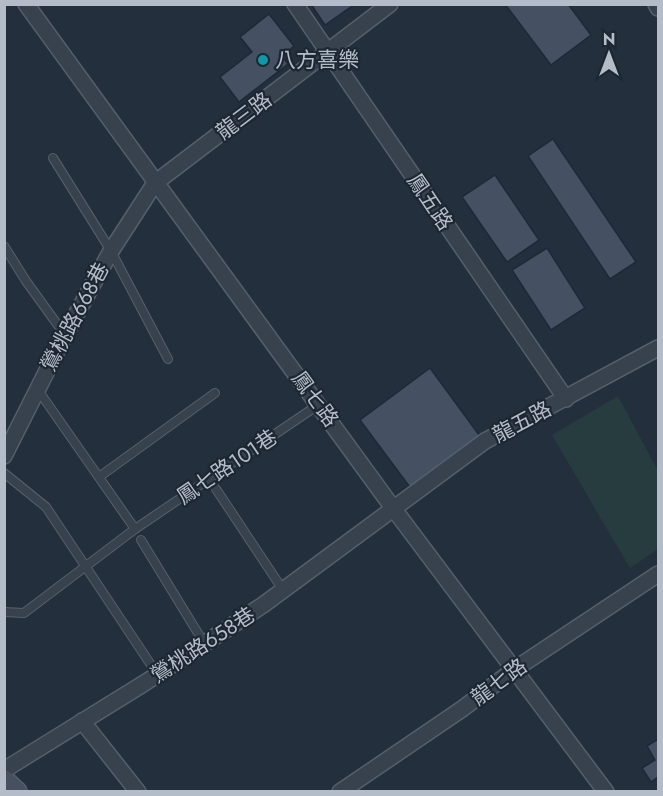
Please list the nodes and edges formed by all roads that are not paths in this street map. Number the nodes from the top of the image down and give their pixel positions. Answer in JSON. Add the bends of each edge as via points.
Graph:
{"nodes":[{"id":1,"x":26,"y":4,"type":"edge"},
{"id":2,"x":295,"y":4,"type":"edge"},
{"id":3,"x":390,"y":4,"type":"edge"},
{"id":4,"x":328,"y":53,"type":"junction"},
{"id":5,"x":53,"y":158,"type":"dead end"},
{"id":6,"x":155,"y":183,"type":"junction"},
{"id":7,"x":4,"y":246,"type":"edge"},
{"id":8,"x":111,"y":250,"type":"junction"},
{"id":9,"x":65,"y":335,"type":"junction"},
{"id":10,"x":658,"y":348,"type":"edge"},
{"id":11,"x":168,"y":359,"type":"dead end"},
{"id":12,"x":37,"y":389,"type":"junction"},
{"id":13,"x":215,"y":393,"type":"dead end"},
{"id":14,"x":566,"y":399,"type":"junction"},
{"id":15,"x":319,"y":404,"type":"junction"},
{"id":16,"x":4,"y":456,"type":"edge"},
{"id":17,"x":4,"y":473,"type":"edge"},
{"id":18,"x":99,"y":477,"type":"junction"},
{"id":19,"x":216,"y":489,"type":"dead end"},
{"id":20,"x":393,"y":508,"type":"junction"},
{"id":21,"x":135,"y":530,"type":"junction"},
{"id":22,"x":141,"y":540,"type":"dead end"},
{"id":23,"x":86,"y":566,"type":"junction"},
{"id":24,"x":658,"y":574,"type":"edge"},
{"id":25,"x":284,"y":590,"type":"junction"},
{"id":26,"x":4,"y":612,"type":"edge"},
{"id":27,"x":204,"y":644,"type":"junction"},
{"id":28,"x":515,"y":669,"type":"junction"},
{"id":29,"x":157,"y":674,"type":"junction"},
{"id":30,"x":82,"y":721,"type":"junction"},
{"id":31,"x":4,"y":770,"type":"edge"},
{"id":32,"x":4,"y":781,"type":"edge"},
{"id":33,"x":16,"y":792,"type":"edge"},
{"id":34,"x":138,"y":792,"type":"edge"},
{"id":35,"x":340,"y":792,"type":"edge"},
{"id":36,"x":606,"y":792,"type":"edge"}],
"edges":[{"from":1,"to":6,"type":"street","name":"鳳七路"},
{"from":2,"to":4,"type":"street","name":"鳳五路"},
{"from":3,"to":4,"type":"street","name":"龍三路"},
{"from":4,"to":6,"type":"street","name":"龍三路"},
{"from":4,"to":14,"type":"street","name":"鳳五路"},
{"from":5,"to":8,"type":"lane"},
{"from":6,"to":8,"type":"street","name":"鶯桃路668巷"},
{"from":6,"to":15,"type":"street","name":"鳳七路"},
{"from":7,"to":9,"type":"lane"},
{"from":8,"to":9,"type":"street","name":"鶯桃路668巷"},
{"from":8,"to":11,"type":"lane"},
{"from":9,"to":12,"type":"street","name":"鶯桃路668巷"},
{"from":10,"to":14,"type":"street","name":"龍五路"},
{"from":12,"to":16,"type":"street","name":"鶯桃路668巷"},
{"from":12,"to":18,"type":"lane"},
{"from":13,"to":18,"type":"lane"},
{"from":14,"to":20,"type":"street","name":"龍五路","via":[[485,441]]},
{"from":15,"to":20,"type":"street","name":"鳳七路"},
{"from":15,"to":21,"type":"lane","name":"鳳七路101巷"},
{"from":17,"to":23,"type":"lane","via":[[46,507]]},
{"from":18,"to":21,"type":"lane"},
{"from":19,"to":25,"type":"lane"},
{"from":20,"to":25,"type":"street","name":"鶯桃路658巷"},
{"from":20,"to":28,"type":"street","name":"鳳七路"},
{"from":21,"to":23,"type":"lane","name":"鳳七路101巷"},
{"from":22,"to":27,"type":"lane"},
{"from":23,"to":26,"type":"lane","name":"鳳七路101巷","via":[[24,613]]},
{"from":23,"to":29,"type":"lane"},
{"from":24,"to":28,"type":"street","name":"龍七路"},
{"from":25,"to":27,"type":"street","name":"鶯桃路658巷"},
{"from":27,"to":29,"type":"street","name":"鶯桃路658巷"},
{"from":28,"to":35,"type":"street","name":"龍七路"},
{"from":28,"to":36,"type":"street","name":"鳳七路"},
{"from":29,"to":30,"type":"street","name":"鶯桃路658巷"},
{"from":30,"to":31,"type":"street","name":"鶯桃路658巷"},
{"from":30,"to":34,"type":"street"},
{"from":32,"to":33,"type":"main road"}]}
